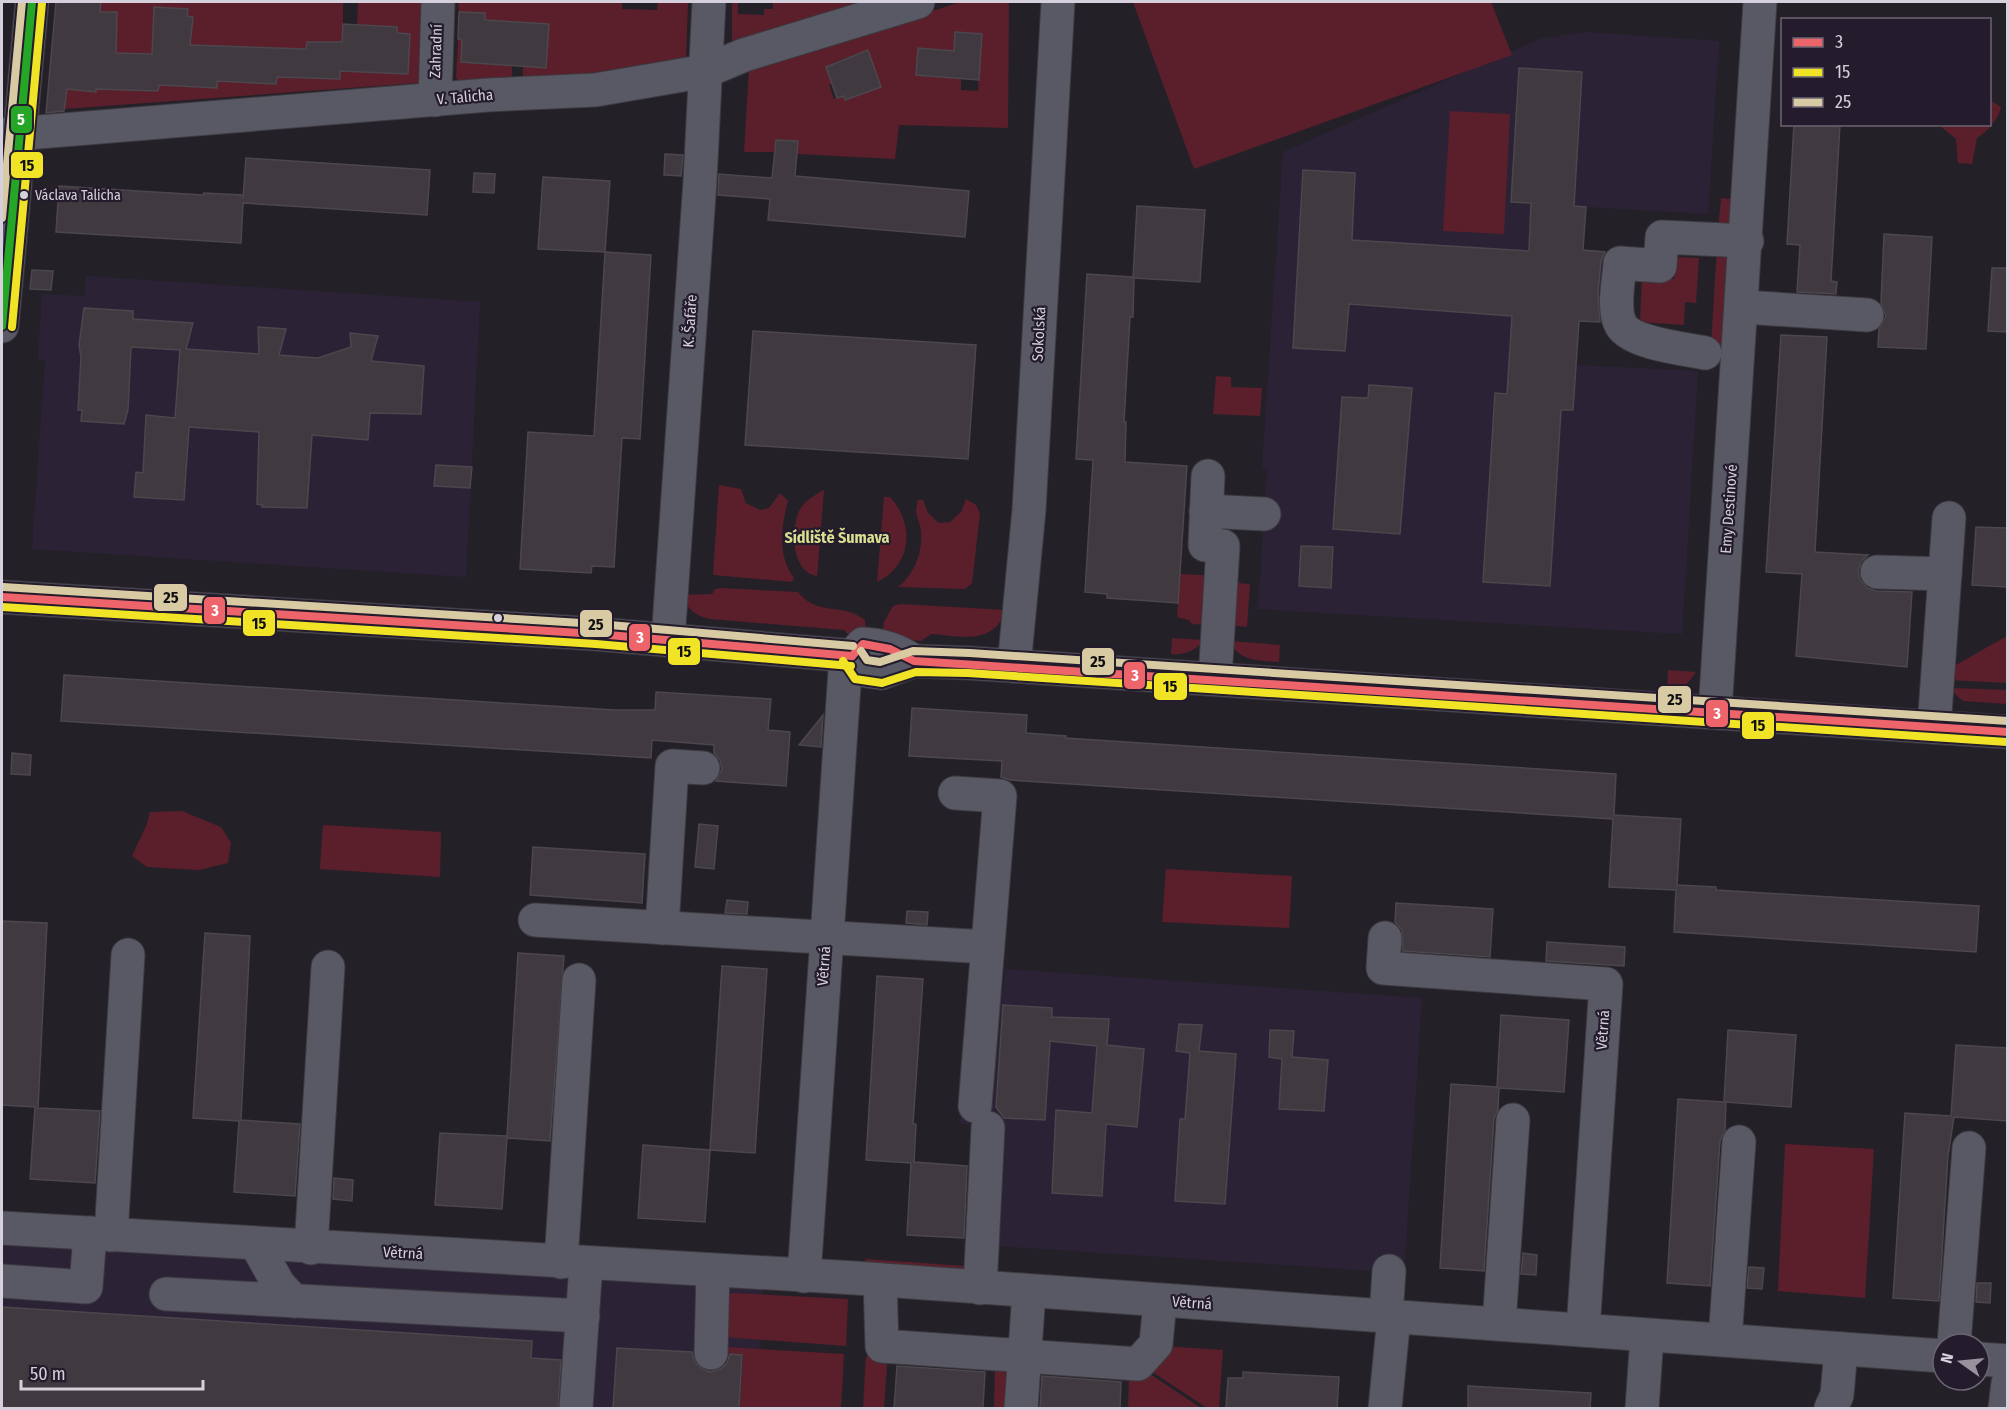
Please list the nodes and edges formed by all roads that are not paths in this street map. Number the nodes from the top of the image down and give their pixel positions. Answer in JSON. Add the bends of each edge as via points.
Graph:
{"nodes":[{"id":1,"x":32,"y":2,"type":"edge"},
{"id":2,"x":438,"y":2,"type":"edge"},
{"id":3,"x":709,"y":2,"type":"edge"},
{"id":4,"x":918,"y":2,"type":"edge"},
{"id":5,"x":1058,"y":2,"type":"edge"},
{"id":6,"x":1760,"y":2,"type":"edge"},
{"id":7,"x":706,"y":71,"type":"junction"},
{"id":8,"x":435,"y":100,"type":"junction"},
{"id":9,"x":11,"y":133,"type":"edge"},
{"id":10,"x":1747,"y":241,"type":"junction"},
{"id":11,"x":1743,"y":307,"type":"junction"},
{"id":12,"x":1866,"y":315,"type":"dead end"},
{"id":13,"x":2,"y":326,"type":"edge"},
{"id":14,"x":1705,"y":353,"type":"dead end"},
{"id":15,"x":1208,"y":476,"type":"dead end"},
{"id":16,"x":1206,"y":511,"type":"junction"},
{"id":17,"x":1264,"y":514,"type":"dead end"},
{"id":18,"x":1949,"y":518,"type":"dead end"},
{"id":19,"x":1877,"y":572,"type":"dead end"},
{"id":20,"x":1945,"y":574,"type":"junction"},
{"id":21,"x":2,"y":597,"type":"edge"},
{"id":22,"x":668,"y":640,"type":"junction"},
{"id":23,"x":849,"y":656,"type":"junction"},
{"id":24,"x":1014,"y":666,"type":"junction"},
{"id":25,"x":1215,"y":679,"type":"junction"},
{"id":26,"x":1715,"y":712,"type":"junction"},
{"id":27,"x":1934,"y":727,"type":"junction"},
{"id":28,"x":2007,"y":732,"type":"edge"},
{"id":29,"x":703,"y":768,"type":"dead end"},
{"id":30,"x":955,"y":793,"type":"dead end"},
{"id":31,"x":536,"y":920,"type":"dead end"},
{"id":32,"x":662,"y":928,"type":"junction"},
{"id":33,"x":826,"y":938,"type":"junction"},
{"id":34,"x":1385,"y":938,"type":"dead end"},
{"id":35,"x":987,"y":947,"type":"junction"},
{"id":36,"x":128,"y":955,"type":"dead end"},
{"id":37,"x":328,"y":967,"type":"dead end"},
{"id":38,"x":579,"y":980,"type":"dead end"},
{"id":39,"x":1513,"y":1120,"type":"dead end"},
{"id":40,"x":1739,"y":1142,"type":"dead end"},
{"id":41,"x":1969,"y":1148,"type":"dead end"},
{"id":42,"x":2,"y":1228,"type":"edge"},
{"id":43,"x":100,"y":1234,"type":"junction"},
{"id":44,"x":256,"y":1244,"type":"junction"},
{"id":45,"x":312,"y":1248,"type":"junction"},
{"id":46,"x":574,"y":1263,"type":"junction"},
{"id":47,"x":712,"y":1271,"type":"junction"},
{"id":48,"x":1389,"y":1271,"type":"dead end"},
{"id":49,"x":804,"y":1276,"type":"junction"},
{"id":50,"x":880,"y":1280,"type":"junction"},
{"id":51,"x":2,"y":1281,"type":"edge"},
{"id":52,"x":980,"y":1288,"type":"junction"},
{"id":53,"x":1029,"y":1292,"type":"junction"},
{"id":54,"x":166,"y":1294,"type":"dead end"},
{"id":55,"x":294,"y":1301,"type":"junction"},
{"id":56,"x":1160,"y":1301,"type":"junction"},
{"id":57,"x":583,"y":1316,"type":"junction"},
{"id":58,"x":1390,"y":1317,"type":"junction"},
{"id":59,"x":1499,"y":1324,"type":"junction"},
{"id":60,"x":1583,"y":1330,"type":"junction"},
{"id":61,"x":1955,"y":1332,"type":"edge"},
{"id":62,"x":1647,"y":1336,"type":"junction"},
{"id":63,"x":1725,"y":1340,"type":"junction"},
{"id":64,"x":1841,"y":1349,"type":"junction"},
{"id":65,"x":711,"y":1353,"type":"dead end"},
{"id":66,"x":1931,"y":1355,"type":"edge"},
{"id":67,"x":1025,"y":1356,"type":"junction"},
{"id":68,"x":1991,"y":1360,"type":"edge"},
{"id":69,"x":2007,"y":1361,"type":"edge"},
{"id":70,"x":2007,"y":1383,"type":"edge"},
{"id":71,"x":576,"y":1408,"type":"edge"},
{"id":72,"x":1021,"y":1408,"type":"edge"},
{"id":73,"x":1385,"y":1408,"type":"edge"},
{"id":74,"x":1642,"y":1408,"type":"edge"},
{"id":75,"x":1831,"y":1408,"type":"edge"},
{"id":76,"x":2005,"y":1408,"type":"edge"}],
"edges":[{"from":1,"to":9,"type":"street"},
{"from":2,"to":8,"type":"street","name":"Zahradní"},
{"from":3,"to":7,"type":"street","name":"K. Šafáře"},
{"from":4,"to":7,"type":"street","name":"V. Talicha","via":[[744,55]]},
{"from":5,"to":24,"type":"street","name":"Sokolská","via":[[1029,510]]},
{"from":6,"to":10,"type":"street","name":"Emy Destinové"},
{"from":7,"to":8,"type":"street","name":"V. Talicha","via":[[595,90]]},
{"from":7,"to":22,"type":"street","name":"K. Šafáře"},
{"from":8,"to":9,"type":"street","name":"V. Talicha"},
{"from":9,"to":13,"type":"street"},
{"from":10,"to":11,"type":"street","name":"Emy Destinové"},
{"from":10,"to":14,"type":"street","via":[[1662,237],[1660,266],[1620,263],[1621,326],[1637,338]]},
{"from":11,"to":12,"type":"street"},
{"from":11,"to":26,"type":"street","name":"Emy Destinové"},
{"from":15,"to":16,"type":"street"},
{"from":16,"to":17,"type":"street"},
{"from":16,"to":25,"type":"street","via":[[1205,545],[1223,546]]},
{"from":18,"to":20,"type":"street"},
{"from":19,"to":20,"type":"street"},
{"from":20,"to":27,"type":"street"},
{"from":21,"to":22,"type":"street"},
{"from":22,"to":23,"type":"street"},
{"from":23,"to":24,"type":"street","via":[[863,644],[874,644],[900,651],[915,661]]},
{"from":23,"to":33,"type":"street","name":"Větrná"},
{"from":24,"to":25,"type":"street"},
{"from":25,"to":26,"type":"street"},
{"from":26,"to":27,"type":"street"},
{"from":27,"to":28,"type":"street"},
{"from":29,"to":32,"type":"street","via":[[672,766]]},
{"from":30,"to":35,"type":"street","via":[[1000,796]]},
{"from":31,"to":32,"type":"street"},
{"from":32,"to":33,"type":"street"},
{"from":33,"to":35,"type":"street"},
{"from":33,"to":49,"type":"street","name":"Větrná"},
{"from":34,"to":60,"type":"street","name":"Větrná","via":[[1383,968],[1606,984]]},
{"from":35,"to":52,"type":"street"},
{"from":36,"to":43,"type":"street"},
{"from":37,"to":45,"type":"street"},
{"from":38,"to":46,"type":"street"},
{"from":39,"to":59,"type":"street"},
{"from":40,"to":63,"type":"street"},
{"from":41,"to":61,"type":"street"},
{"from":42,"to":43,"type":"street","name":"Větrná"},
{"from":43,"to":44,"type":"street","name":"Větrná"},
{"from":43,"to":51,"type":"street","via":[[86,1287]]},
{"from":44,"to":45,"type":"street","name":"Větrná"},
{"from":44,"to":55,"type":"street","via":[[279,1285]]},
{"from":45,"to":46,"type":"street","name":"Větrná"},
{"from":46,"to":47,"type":"street","name":"Větrná"},
{"from":46,"to":57,"type":"street"},
{"from":47,"to":49,"type":"street","name":"Větrná"},
{"from":47,"to":65,"type":"street"},
{"from":48,"to":58,"type":"street"},
{"from":49,"to":50,"type":"street","name":"Větrná"},
{"from":50,"to":52,"type":"street","name":"Větrná"},
{"from":50,"to":67,"type":"street","name":"Větrná","via":[[882,1346]]},
{"from":52,"to":53,"type":"street","name":"Větrná"},
{"from":53,"to":56,"type":"street","name":"Větrná"},
{"from":53,"to":67,"type":"street"},
{"from":54,"to":55,"type":"street"},
{"from":55,"to":57,"type":"street"},
{"from":56,"to":58,"type":"street","name":"Větrná"},
{"from":56,"to":67,"type":"street","name":"Větrná","via":[[1156,1344],[1138,1364]]},
{"from":57,"to":71,"type":"street"},
{"from":58,"to":59,"type":"street","name":"Větrná"},
{"from":58,"to":73,"type":"street"},
{"from":59,"to":60,"type":"street","name":"Větrná"},
{"from":60,"to":62,"type":"street","name":"Větrná"},
{"from":62,"to":63,"type":"street","name":"Větrná"},
{"from":62,"to":74,"type":"street"},
{"from":63,"to":64,"type":"street","name":"Větrná"},
{"from":64,"to":66,"type":"street","name":"Větrná"},
{"from":64,"to":75,"type":"street","via":[[1837,1395]]},
{"from":67,"to":72,"type":"street"},
{"from":68,"to":69,"type":"street"},
{"from":70,"to":76,"type":"street"}]}
